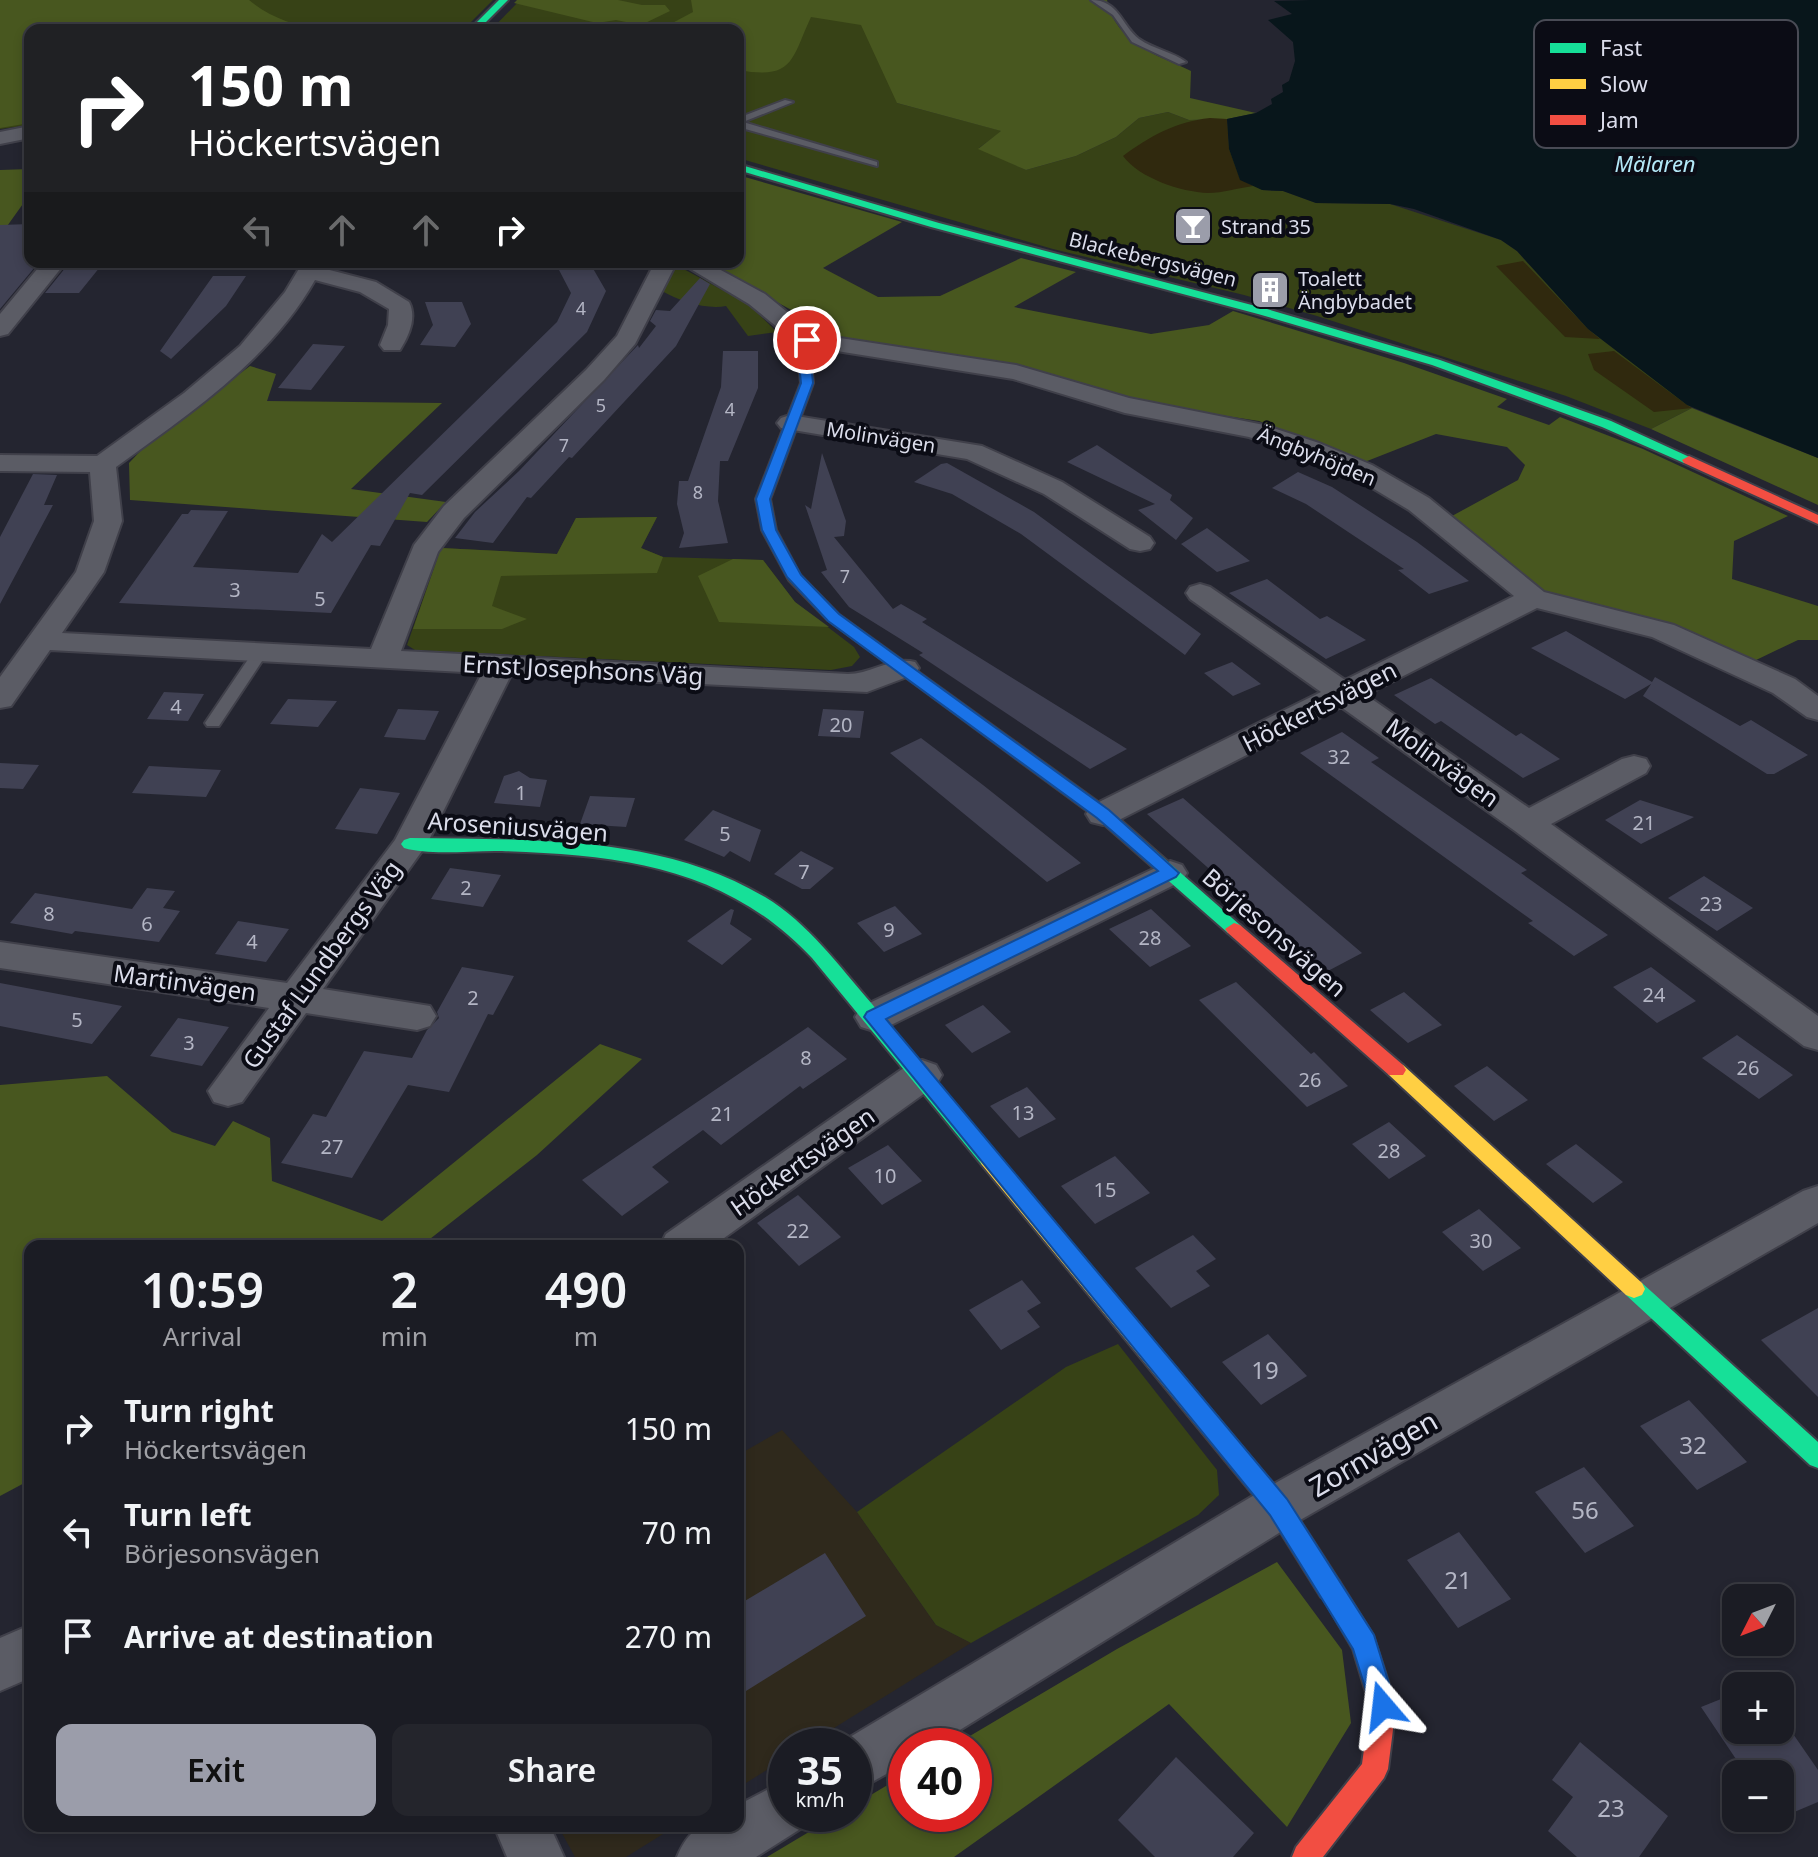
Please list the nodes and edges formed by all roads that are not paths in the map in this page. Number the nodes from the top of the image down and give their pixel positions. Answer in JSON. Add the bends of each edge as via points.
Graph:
{"nodes":[{"id":1,"x":504,"y":0,"type":"edge"},
{"id":2,"x":1095,"y":0,"type":"edge"},
{"id":3,"x":479,"y":24,"type":"edge"},
{"id":4,"x":1182,"y":62,"type":"dead end"},
{"id":5,"x":788,"y":102,"type":"dead end"},
{"id":6,"x":744,"y":120,"type":"edge"},
{"id":7,"x":744,"y":125,"type":"edge"},
{"id":8,"x":24,"y":134,"type":"edge"},
{"id":9,"x":0,"y":140,"type":"edge"},
{"id":10,"x":24,"y":140,"type":"edge"},
{"id":11,"x":873,"y":164,"type":"dead end"},
{"id":12,"x":744,"y":169,"type":"edge"},
{"id":13,"x":50,"y":268,"type":"edge"},
{"id":14,"x":310,"y":268,"type":"edge"},
{"id":15,"x":314,"y":268,"type":"edge"},
{"id":16,"x":663,"y":268,"type":"edge"},
{"id":17,"x":701,"y":268,"type":"edge"},
{"id":18,"x":0,"y":329,"type":"edge"},
{"id":19,"x":807,"y":340,"type":"junction"},
{"id":20,"x":392,"y":345,"type":"dead end"},
{"id":21,"x":790,"y":423,"type":"junction"},
{"id":22,"x":0,"y":463,"type":"edge"},
{"id":23,"x":103,"y":464,"type":"junction"},
{"id":24,"x":1818,"y":520,"type":"edge"},
{"id":25,"x":1140,"y":543,"type":"dead end"},
{"id":26,"x":1200,"y":593,"type":"dead end"},
{"id":27,"x":1534,"y":598,"type":"junction"},
{"id":28,"x":41,"y":641,"type":"junction"},
{"id":29,"x":260,"y":652,"type":"junction"},
{"id":30,"x":383,"y":658,"type":"junction"},
{"id":31,"x":501,"y":665,"type":"junction"},
{"id":32,"x":904,"y":668,"type":"junction"},
{"id":33,"x":1346,"y":693,"type":"junction"},
{"id":34,"x":0,"y":699,"type":"edge"},
{"id":35,"x":1818,"y":710,"type":"edge"},
{"id":36,"x":213,"y":723,"type":"dead end"},
{"id":37,"x":1634,"y":766,"type":"dead end"},
{"id":38,"x":1103,"y":814,"type":"junction"},
{"id":39,"x":1527,"y":823,"type":"junction"},
{"id":40,"x":410,"y":844,"type":"junction"},
{"id":41,"x":1170,"y":873,"type":"junction"},
{"id":42,"x":0,"y":955,"type":"edge"},
{"id":43,"x":296,"y":998,"type":"junction"},
{"id":44,"x":417,"y":1016,"type":"dead end"},
{"id":45,"x":874,"y":1017,"type":"junction"},
{"id":46,"x":1818,"y":1036,"type":"edge"},
{"id":47,"x":922,"y":1075,"type":"junction"},
{"id":48,"x":228,"y":1091,"type":"dead end"},
{"id":49,"x":1818,"y":1203,"type":"edge"},
{"id":50,"x":689,"y":1240,"type":"edge"},
{"id":51,"x":1645,"y":1299,"type":"junction"},
{"id":52,"x":1818,"y":1457,"type":"edge"},
{"id":53,"x":1278,"y":1507,"type":"junction"},
{"id":54,"x":24,"y":1653,"type":"edge"},
{"id":55,"x":0,"y":1666,"type":"edge"},
{"id":56,"x":872,"y":1754,"type":"edge"},
{"id":57,"x":768,"y":1818,"type":"edge"},
{"id":58,"x":524,"y":1832,"type":"edge"},
{"id":59,"x":536,"y":1857,"type":"edge"},
{"id":60,"x":705,"y":1857,"type":"edge"},
{"id":61,"x":1306,"y":1857,"type":"edge"}],
"edges":[{"from":1,"to":3,"type":"street"},
{"from":2,"to":4,"type":"lane","via":[[1116,13],[1135,40]]},
{"from":5,"to":6,"type":"lane"},
{"from":7,"to":11,"type":"lane"},
{"from":8,"to":9,"type":"street"},
{"from":9,"to":10,"type":"street"},
{"from":12,"to":24,"type":"street","name":"Blackebergsvägen","via":[[998,242],[1236,302],[1500,384],[1666,449]]},
{"from":13,"to":18,"type":"street"},
{"from":14,"to":23,"type":"street","via":[[266,333],[223,376]]},
{"from":15,"to":20,"type":"street","via":[[377,289],[401,307]]},
{"from":16,"to":30,"type":"street","via":[[627,339],[454,512],[424,551]]},
{"from":17,"to":19,"type":"street","via":[[757,299]]},
{"from":19,"to":21,"type":"street","name":"Börjesonsvägen","via":[[807,383]]},
{"from":19,"to":27,"type":"street","name":"Ängbyhöjden","via":[[1016,372],[1125,405],[1255,430],[1310,449],[1363,471],[1419,504]]},
{"from":21,"to":25,"type":"street","name":"Molinvägen","via":[[973,452],[1053,488]]},
{"from":21,"to":32,"type":"street","name":"Börjesonsvägen","via":[[763,499],[769,530],[794,577],[833,617]]},
{"from":22,"to":23,"type":"street"},
{"from":23,"to":28,"type":"street","via":[[108,521],[90,572]]},
{"from":26,"to":33,"type":"street","name":"Molinvägen"},
{"from":27,"to":33,"type":"street","name":"Höckertsvägen"},
{"from":27,"to":35,"type":"street","name":"Ängbyhöjden","via":[[1663,631],[1784,686]]},
{"from":28,"to":29,"type":"street","name":"Ernst Josephsons Väg"},
{"from":28,"to":34,"type":"street"},
{"from":29,"to":30,"type":"street","name":"Ernst Josephsons Väg"},
{"from":29,"to":36,"type":"lane"},
{"from":30,"to":31,"type":"street","name":"Ernst Josephsons Väg"},
{"from":31,"to":32,"type":"street","name":"Ernst Josephsons Väg","via":[[848,683],[867,683]]},
{"from":31,"to":40,"type":"street","name":"Gustaf Lundbergs Väg"},
{"from":32,"to":38,"type":"street","name":"Börjesonsvägen"},
{"from":33,"to":38,"type":"street","name":"Höckertsvägen"},
{"from":33,"to":39,"type":"street","name":"Molinvägen"},
{"from":37,"to":39,"type":"street"},
{"from":38,"to":41,"type":"street","name":"Börjesonsvägen"},
{"from":39,"to":46,"type":"street","name":"Molinvägen"},
{"from":40,"to":43,"type":"street","name":"Gustaf Lundbergs Väg"},
{"from":40,"to":45,"type":"street","name":"Aroseniusvägen","via":[[590,851],[687,869],[753,898],[805,937]]},
{"from":41,"to":45,"type":"street"},
{"from":41,"to":51,"type":"street","name":"Börjesonsvägen","via":[[1399,1073]]},
{"from":42,"to":43,"type":"street","name":"Martinvägen"},
{"from":43,"to":44,"type":"street","name":"Martinvägen"},
{"from":43,"to":48,"type":"street","name":"Gustaf Lundbergs Väg"},
{"from":45,"to":47,"type":"street","name":"Aroseniusvägen"},
{"from":47,"to":50,"type":"street","name":"Höckertsvägen"},
{"from":47,"to":53,"type":"street","name":"Aroseniusvägen"},
{"from":49,"to":51,"type":"street","name":"Zornvägen"},
{"from":51,"to":52,"type":"street","name":"Börjesonsvägen"},
{"from":51,"to":53,"type":"street","name":"Zornvägen"},
{"from":53,"to":56,"type":"street","name":"Zornvägen"},
{"from":53,"to":61,"type":"street","name":"Aroseniusvägen","via":[[1364,1644],[1383,1706],[1375,1769]]},
{"from":54,"to":55,"type":"street"},
{"from":57,"to":60,"type":"street"},
{"from":58,"to":59,"type":"street"}]}
